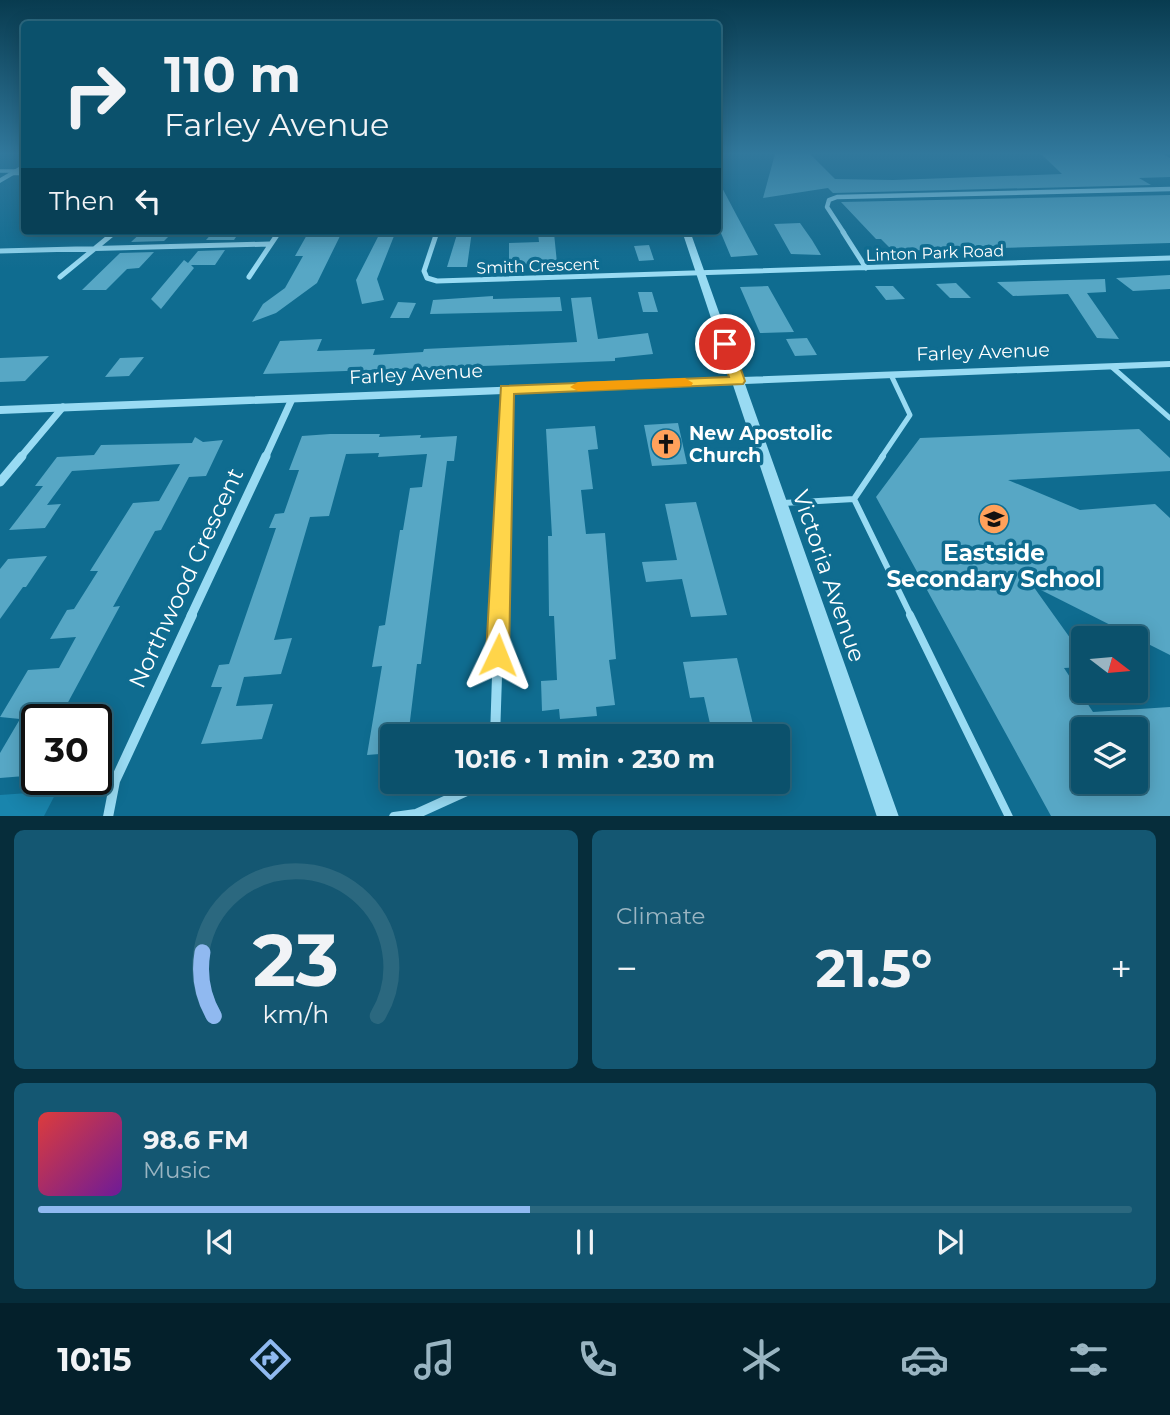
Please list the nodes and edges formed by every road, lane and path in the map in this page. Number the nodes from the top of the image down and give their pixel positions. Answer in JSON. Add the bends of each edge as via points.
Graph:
{"nodes":[{"id":1,"x":1042,"y":192,"type":"edge"},
{"id":2,"x":111,"y":235,"type":"edge"},
{"id":3,"x":276,"y":235,"type":"edge"},
{"id":4,"x":436,"y":235,"type":"edge"},
{"id":5,"x":687,"y":235,"type":"edge"},
{"id":6,"x":269,"y":244,"type":"junction"},
{"id":7,"x":95,"y":248,"type":"junction"},
{"id":8,"x":0,"y":251,"type":"edge"},
{"id":9,"x":1170,"y":258,"type":"edge"},
{"id":10,"x":866,"y":268,"type":"junction"},
{"id":11,"x":700,"y":273,"type":"junction"},
{"id":12,"x":60,"y":276,"type":"dead end"},
{"id":13,"x":249,"y":277,"type":"dead end"},
{"id":14,"x":1170,"y":364,"type":"edge"},
{"id":15,"x":1112,"y":367,"type":"junction"},
{"id":16,"x":891,"y":375,"type":"junction"},
{"id":17,"x":738,"y":381,"type":"junction"},
{"id":18,"x":506,"y":390,"type":"junction"},
{"id":19,"x":292,"y":399,"type":"junction"},
{"id":20,"x":63,"y":407,"type":"junction"},
{"id":21,"x":0,"y":410,"type":"edge"},
{"id":22,"x":1170,"y":418,"type":"edge"},
{"id":23,"x":0,"y":482,"type":"edge"},
{"id":24,"x":854,"y":499,"type":"junction"},
{"id":25,"x":780,"y":503,"type":"junction"},
{"id":26,"x":495,"y":724,"type":"edge"},
{"id":27,"x":460,"y":794,"type":"edge"},
{"id":28,"x":108,"y":816,"type":"edge"},
{"id":29,"x":401,"y":816,"type":"edge"},
{"id":30,"x":888,"y":816,"type":"edge"},
{"id":31,"x":1009,"y":816,"type":"edge"}],
"edges":[{"from":1,"to":10,"type":"street","via":[[829,200],[827,207]]},
{"from":2,"to":7,"type":"street"},
{"from":3,"to":6,"type":"street"},
{"from":4,"to":11,"type":"street","name":"Smith Crescent","via":[[424,271],[427,278],[437,281]]},
{"from":5,"to":11,"type":"street","name":"Victoria Avenue"},
{"from":6,"to":7,"type":"street"},
{"from":6,"to":13,"type":"street"},
{"from":7,"to":8,"type":"street"},
{"from":7,"to":12,"type":"street"},
{"from":9,"to":10,"type":"street","name":"Linton Park Road"},
{"from":10,"to":11,"type":"street","name":"Linton Park Road"},
{"from":11,"to":17,"type":"street","name":"Victoria Avenue"},
{"from":14,"to":15,"type":"street","name":"Farley Avenue"},
{"from":15,"to":16,"type":"street","name":"Farley Avenue"},
{"from":15,"to":22,"type":"lane"},
{"from":16,"to":17,"type":"street","name":"Farley Avenue"},
{"from":16,"to":24,"type":"lane","via":[[911,415]]},
{"from":17,"to":18,"type":"street","name":"Farley Avenue"},
{"from":17,"to":25,"type":"street","name":"Victoria Avenue"},
{"from":18,"to":19,"type":"street","name":"Farley Avenue"},
{"from":18,"to":26,"type":"street"},
{"from":19,"to":20,"type":"street","name":"Farley Avenue"},
{"from":19,"to":28,"type":"street","name":"Northwood Crescent","via":[[115,781]]},
{"from":20,"to":21,"type":"street","name":"Farley Avenue"},
{"from":20,"to":23,"type":"street"},
{"from":24,"to":25,"type":"lane"},
{"from":24,"to":31,"type":"lane"},
{"from":25,"to":30,"type":"street","name":"Victoria Avenue"},
{"from":27,"to":29,"type":"street"}]}
